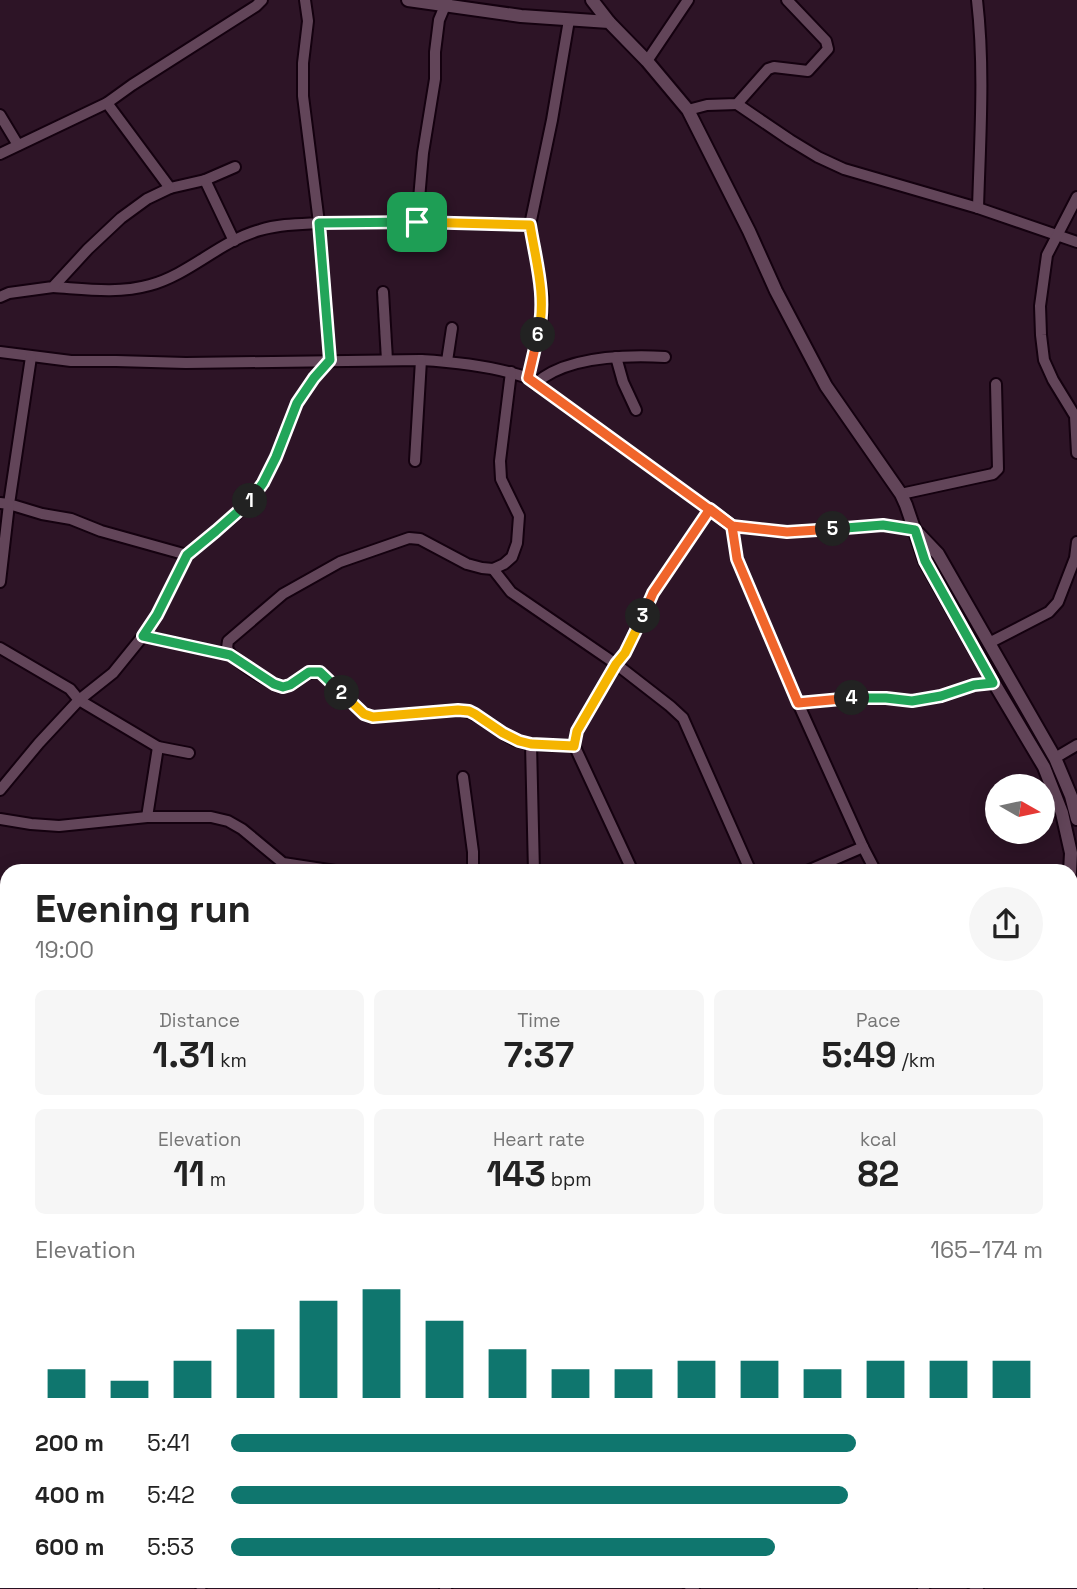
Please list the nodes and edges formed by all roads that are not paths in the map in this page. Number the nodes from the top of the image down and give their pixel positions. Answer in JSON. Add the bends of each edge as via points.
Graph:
{"nodes":[{"id":1,"x":262,"y":0,"type":"edge"},
{"id":2,"x":305,"y":0,"type":"edge"},
{"id":3,"x":408,"y":0,"type":"edge"},
{"id":4,"x":592,"y":0,"type":"edge"},
{"id":5,"x":688,"y":0,"type":"edge"},
{"id":6,"x":788,"y":0,"type":"edge"},
{"id":7,"x":978,"y":0,"type":"edge"},
{"id":8,"x":446,"y":2,"type":"edge"},
{"id":9,"x":569,"y":20,"type":"junction"},
{"id":10,"x":609,"y":22,"type":"junction"},
{"id":11,"x":646,"y":61,"type":"junction"},
{"id":12,"x":107,"y":103,"type":"junction"},
{"id":13,"x":737,"y":104,"type":"junction"},
{"id":14,"x":688,"y":110,"type":"junction"},
{"id":15,"x":0,"y":115,"type":"edge"},
{"id":16,"x":18,"y":145,"type":"junction"},
{"id":17,"x":0,"y":154,"type":"edge"},
{"id":18,"x":235,"y":167,"type":"dead end"},
{"id":19,"x":205,"y":180,"type":"junction"},
{"id":20,"x":170,"y":188,"type":"junction"},
{"id":21,"x":1077,"y":197,"type":"edge"},
{"id":22,"x":978,"y":208,"type":"junction"},
{"id":23,"x":417,"y":222,"type":"junction"},
{"id":24,"x":319,"y":223,"type":"junction"},
{"id":25,"x":530,"y":225,"type":"junction"},
{"id":26,"x":1057,"y":234,"type":"junction"},
{"id":27,"x":234,"y":241,"type":"junction"},
{"id":28,"x":1077,"y":242,"type":"edge"},
{"id":29,"x":53,"y":286,"type":"junction"},
{"id":30,"x":383,"y":292,"type":"dead end"},
{"id":31,"x":0,"y":297,"type":"edge"},
{"id":32,"x":452,"y":328,"type":"dead end"},
{"id":33,"x":0,"y":352,"type":"edge"},
{"id":34,"x":31,"y":356,"type":"junction"},
{"id":35,"x":616,"y":357,"type":"junction"},
{"id":36,"x":665,"y":358,"type":"dead end"},
{"id":37,"x":330,"y":360,"type":"junction"},
{"id":38,"x":387,"y":360,"type":"junction"},
{"id":39,"x":421,"y":360,"type":"junction"},
{"id":40,"x":447,"y":361,"type":"junction"},
{"id":41,"x":511,"y":372,"type":"junction"},
{"id":42,"x":532,"y":381,"type":"junction"},
{"id":43,"x":996,"y":384,"type":"dead end"},
{"id":44,"x":636,"y":410,"type":"dead end"},
{"id":45,"x":1076,"y":414,"type":"edge"},
{"id":46,"x":1077,"y":453,"type":"edge"},
{"id":47,"x":415,"y":461,"type":"dead end"},
{"id":48,"x":901,"y":494,"type":"junction"},
{"id":49,"x":4,"y":503,"type":"edge"},
{"id":50,"x":710,"y":509,"type":"junction"},
{"id":51,"x":732,"y":526,"type":"junction"},
{"id":52,"x":915,"y":530,"type":"junction"},
{"id":53,"x":1077,"y":542,"type":"edge"},
{"id":54,"x":187,"y":555,"type":"junction"},
{"id":55,"x":1074,"y":567,"type":"edge"},
{"id":56,"x":493,"y":569,"type":"junction"},
{"id":57,"x":0,"y":579,"type":"edge"},
{"id":58,"x":143,"y":636,"type":"junction"},
{"id":59,"x":989,"y":643,"type":"junction"},
{"id":60,"x":0,"y":648,"type":"edge"},
{"id":61,"x":230,"y":655,"type":"junction"},
{"id":62,"x":616,"y":664,"type":"junction"},
{"id":63,"x":993,"y":683,"type":"junction"},
{"id":64,"x":79,"y":700,"type":"junction"},
{"id":65,"x":798,"y":703,"type":"junction"},
{"id":66,"x":1045,"y":741,"type":"junction"},
{"id":67,"x":531,"y":744,"type":"junction"},
{"id":68,"x":1077,"y":745,"type":"edge"},
{"id":69,"x":574,"y":746,"type":"junction"},
{"id":70,"x":158,"y":747,"type":"junction"},
{"id":71,"x":1033,"y":748,"type":"junction"},
{"id":72,"x":189,"y":753,"type":"dead end"},
{"id":73,"x":1055,"y":758,"type":"junction"},
{"id":74,"x":463,"y":777,"type":"dead end"},
{"id":75,"x":0,"y":790,"type":"edge"},
{"id":76,"x":147,"y":817,"type":"junction"},
{"id":77,"x":0,"y":819,"type":"edge"},
{"id":78,"x":1077,"y":819,"type":"edge"},
{"id":79,"x":863,"y":847,"type":"junction"},
{"id":80,"x":279,"y":864,"type":"edge"},
{"id":81,"x":472,"y":864,"type":"edge"},
{"id":82,"x":534,"y":864,"type":"edge"},
{"id":83,"x":629,"y":864,"type":"edge"},
{"id":84,"x":747,"y":864,"type":"edge"},
{"id":85,"x":824,"y":864,"type":"edge"},
{"id":86,"x":872,"y":864,"type":"edge"},
{"id":87,"x":1070,"y":864,"type":"edge"}],
"edges":[{"from":1,"to":12,"type":"street"},
{"from":2,"to":24,"type":"street","via":[[303,96]]},
{"from":3,"to":8,"type":"street"},
{"from":4,"to":10,"type":"street"},
{"from":5,"to":11,"type":"street"},
{"from":6,"to":13,"type":"street","via":[[826,41],[828,49],[808,71],[768,69]]},
{"from":7,"to":22,"type":"street"},
{"from":8,"to":9,"type":"street"},
{"from":8,"to":23,"type":"street","via":[[439,20]]},
{"from":9,"to":10,"type":"street"},
{"from":9,"to":25,"type":"street"},
{"from":10,"to":11,"type":"street"},
{"from":11,"to":14,"type":"street"},
{"from":12,"to":16,"type":"street"},
{"from":12,"to":20,"type":"street"},
{"from":13,"to":14,"type":"street"},
{"from":13,"to":22,"type":"street","via":[[799,146],[844,169]]},
{"from":14,"to":48,"type":"street","via":[[826,386]]},
{"from":15,"to":16,"type":"street"},
{"from":16,"to":17,"type":"street"},
{"from":18,"to":19,"type":"street"},
{"from":19,"to":20,"type":"street"},
{"from":19,"to":27,"type":"street"},
{"from":20,"to":29,"type":"street","via":[[121,218]]},
{"from":21,"to":26,"type":"street"},
{"from":22,"to":26,"type":"street"},
{"from":23,"to":24,"type":"street"},
{"from":23,"to":25,"type":"street"},
{"from":24,"to":27,"type":"street","via":[[260,230]]},
{"from":24,"to":37,"type":"street"},
{"from":25,"to":42,"type":"street","via":[[542,297]]},
{"from":26,"to":28,"type":"street"},
{"from":26,"to":45,"type":"street","via":[[1047,255],[1041,335],[1049,370]]},
{"from":27,"to":29,"type":"street","via":[[150,285],[125,290]]},
{"from":29,"to":31,"type":"street"},
{"from":30,"to":38,"type":"street"},
{"from":32,"to":40,"type":"street"},
{"from":33,"to":34,"type":"street"},
{"from":34,"to":37,"type":"street","via":[[71,362]]},
{"from":34,"to":49,"type":"street"},
{"from":35,"to":36,"type":"street"},
{"from":35,"to":42,"type":"street","via":[[589,361]]},
{"from":35,"to":44,"type":"street"},
{"from":37,"to":38,"type":"street"},
{"from":37,"to":54,"type":"street","via":[[297,403],[276,457],[247,505]]},
{"from":38,"to":39,"type":"street"},
{"from":39,"to":40,"type":"street"},
{"from":39,"to":47,"type":"street"},
{"from":40,"to":41,"type":"street"},
{"from":41,"to":42,"type":"street"},
{"from":41,"to":56,"type":"street","via":[[500,479],[519,516],[517,543],[512,557]]},
{"from":42,"to":50,"type":"street"},
{"from":43,"to":48,"type":"street","via":[[998,469],[993,474]]},
{"from":45,"to":46,"type":"street"},
{"from":48,"to":52,"type":"street"},
{"from":49,"to":54,"type":"street"},
{"from":49,"to":57,"type":"street"},
{"from":50,"to":51,"type":"street"},
{"from":50,"to":62,"type":"street","via":[[653,593]]},
{"from":51,"to":52,"type":"street","via":[[787,532],[883,525]]},
{"from":51,"to":65,"type":"street","via":[[737,559]]},
{"from":52,"to":59,"type":"street","via":[[938,554]]},
{"from":52,"to":63,"type":"street","via":[[925,561]]},
{"from":53,"to":55,"type":"street"},
{"from":54,"to":58,"type":"street"},
{"from":55,"to":59,"type":"street","via":[[1049,612]]},
{"from":56,"to":61,"type":"street","via":[[467,564],[420,539],[409,538],[341,562],[283,594],[229,641]]},
{"from":56,"to":62,"type":"street","via":[[511,592]]},
{"from":58,"to":61,"type":"street"},
{"from":58,"to":64,"type":"street","via":[[113,673]]},
{"from":59,"to":66,"type":"street"},
{"from":60,"to":64,"type":"street","via":[[70,689]]},
{"from":61,"to":67,"type":"street","via":[[283,687],[309,672],[320,672],[364,714],[373,717],[469,711],[509,737]]},
{"from":62,"to":69,"type":"street","via":[[577,731]]},
{"from":62,"to":84,"type":"street","via":[[682,718]]},
{"from":63,"to":65,"type":"street","via":[[912,701],[849,698]]},
{"from":63,"to":71,"type":"street"},
{"from":64,"to":70,"type":"street"},
{"from":64,"to":75,"type":"street"},
{"from":65,"to":79,"type":"street"},
{"from":66,"to":71,"type":"street"},
{"from":66,"to":73,"type":"street"},
{"from":67,"to":69,"type":"street"},
{"from":67,"to":82,"type":"street"},
{"from":68,"to":73,"type":"street"},
{"from":69,"to":83,"type":"street"},
{"from":70,"to":72,"type":"street"},
{"from":70,"to":76,"type":"street"},
{"from":71,"to":87,"type":"street","via":[[1062,813]]},
{"from":73,"to":78,"type":"street"},
{"from":74,"to":81,"type":"street"},
{"from":76,"to":77,"type":"street","via":[[59,826]]},
{"from":76,"to":80,"type":"street","via":[[228,821]]},
{"from":79,"to":85,"type":"street"},
{"from":79,"to":86,"type":"street"}]}
